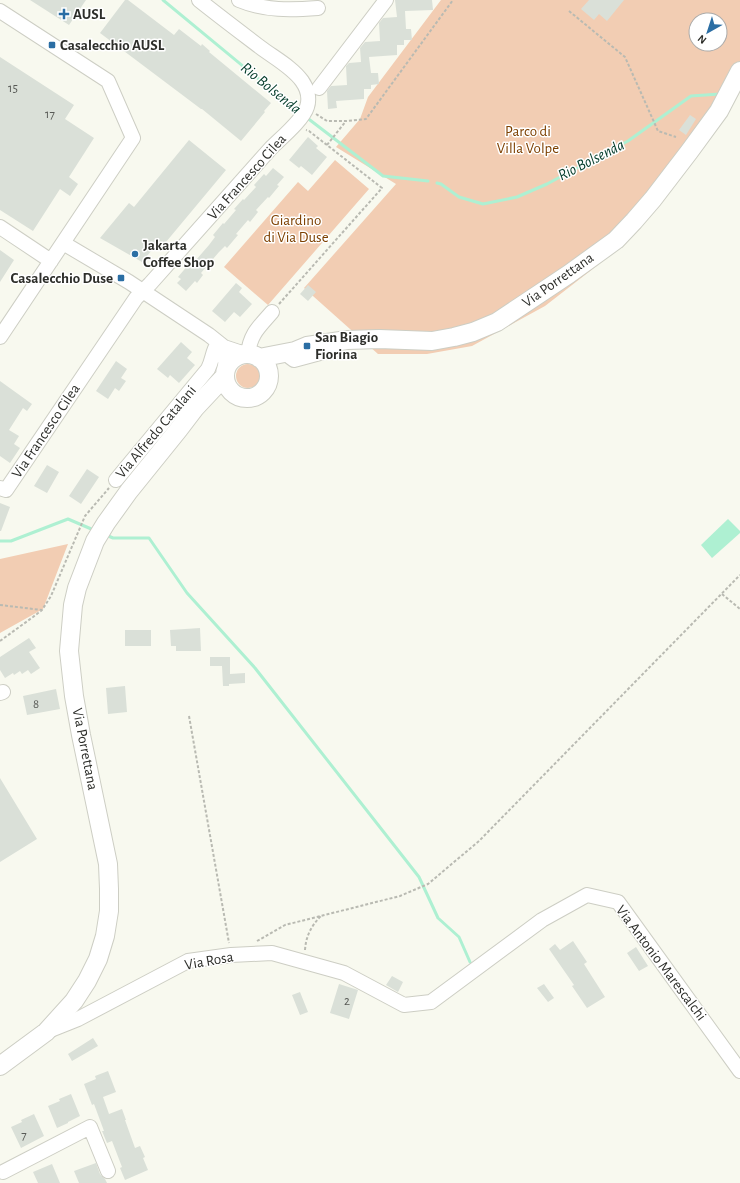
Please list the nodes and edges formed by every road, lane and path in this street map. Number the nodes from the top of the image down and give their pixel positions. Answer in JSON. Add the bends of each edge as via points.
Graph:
{"nodes":[{"id":1,"x":199,"y":0,"type":"edge"},
{"id":2,"x":239,"y":0,"type":"edge"},
{"id":3,"x":386,"y":0,"type":"edge"},
{"id":4,"x":453,"y":0,"type":"edge"},
{"id":5,"x":318,"y":8,"type":"dead end"},
{"id":6,"x":0,"y":11,"type":"edge"},
{"id":7,"x":569,"y":11,"type":"dead end"},
{"id":8,"x":738,"y":74,"type":"edge"},
{"id":9,"x":319,"y":88,"type":"dead end"},
{"id":10,"x":300,"y":117,"type":"junction"},
{"id":11,"x":346,"y":121,"type":"junction"},
{"id":12,"x":676,"y":137,"type":"dead end"},
{"id":13,"x":326,"y":145,"type":"junction"},
{"id":14,"x":0,"y":227,"type":"edge"},
{"id":15,"x":63,"y":243,"type":"junction"},
{"id":16,"x":51,"y":261,"type":"junction"},
{"id":17,"x":143,"y":292,"type":"junction"},
{"id":18,"x":272,"y":312,"type":"joint"},
{"id":19,"x":0,"y":337,"type":"edge"},
{"id":20,"x":221,"y":345,"type":"junction"},
{"id":21,"x":292,"y":354,"type":"junction"},
{"id":22,"x":251,"y":355,"type":"junction"},
{"id":23,"x":226,"y":372,"type":"junction"},
{"id":24,"x":269,"y":377,"type":"junction"},
{"id":25,"x":238,"y":396,"type":"junction"},
{"id":26,"x":179,"y":429,"type":"junction"},
{"id":27,"x":116,"y":480,"type":"joint"},
{"id":28,"x":3,"y":489,"type":"edge"},
{"id":29,"x":740,"y":575,"type":"edge"},
{"id":30,"x":722,"y":594,"type":"junction"},
{"id":31,"x":0,"y":605,"type":"edge"},
{"id":32,"x":740,"y":609,"type":"edge"},
{"id":33,"x":42,"y":610,"type":"junction"},
{"id":34,"x":0,"y":641,"type":"edge"},
{"id":35,"x":189,"y":716,"type":"dead end"},
{"id":36,"x":321,"y":916,"type":"junction"},
{"id":37,"x":251,"y":944,"type":"dead end"},
{"id":38,"x":231,"y":956,"type":"junction"},
{"id":39,"x":310,"y":964,"type":"junction"},
{"id":40,"x":380,"y":992,"type":"joint"},
{"id":41,"x":46,"y":1032,"type":"junction"},
{"id":42,"x":2,"y":1063,"type":"edge"},
{"id":43,"x":740,"y":1071,"type":"edge"},
{"id":44,"x":108,"y":1171,"type":"dead end"},
{"id":45,"x":4,"y":1174,"type":"edge"}],
"edges":[{"from":1,"to":10,"type":"street","via":[[302,80],[308,97]]},
{"from":2,"to":5,"type":"street","via":[[270,9]]},
{"from":3,"to":9,"type":"street"},
{"from":4,"to":11,"type":"path","via":[[366,119]]},
{"from":6,"to":15,"type":"street","via":[[108,81],[133,138]]},
{"from":7,"to":12,"type":"path","via":[[625,57],[658,131]]},
{"from":8,"to":21,"type":"main road","name":"Via Porrettana","via":[[719,111],[689,152],[616,240],[497,322],[473,332],[432,341],[347,340],[307,346]]},
{"from":10,"to":11,"type":"path"},
{"from":10,"to":13,"type":"path","via":[[310,131]]},
{"from":10,"to":17,"type":"street","name":"Via Francesco Cilea"},
{"from":11,"to":13,"type":"path"},
{"from":13,"to":18,"type":"path","via":[[382,188]]},
{"from":14,"to":16,"type":"street"},
{"from":15,"to":16,"type":"street"},
{"from":15,"to":17,"type":"street"},
{"from":16,"to":19,"type":"street"},
{"from":17,"to":20,"type":"street","via":[[209,334]]},
{"from":17,"to":28,"type":"street","name":"Via Francesco Cilea","via":[[136,298]]},
{"from":18,"to":22,"type":"street","via":[[251,338]]},
{"from":20,"to":22,"type":"street"},
{"from":20,"to":23,"type":"street"},
{"from":20,"to":27,"type":"street","name":"Via Alfredo Catalani","via":[[214,348],[208,369]]},
{"from":21,"to":22,"type":"main road","name":"Via Porrettana"},
{"from":21,"to":24,"type":"main road","name":"Via Porrettana"},
{"from":22,"to":23,"type":"main road","name":"Via Porrettana","via":[[237,357],[230,362]]},
{"from":22,"to":24,"type":"main road","via":[[265,363]]},
{"from":23,"to":25,"type":"main road","via":[[227,384]]},
{"from":23,"to":26,"type":"main road","name":"Via Porrettana"},
{"from":24,"to":25,"type":"main road","name":"Via Porrettana","via":[[264,390],[258,395],[244,398]]},
{"from":25,"to":26,"type":"main road","name":"Via Porrettana","via":[[228,397],[211,405]]},
{"from":26,"to":41,"type":"main road","name":"Via Porrettana","via":[[95,541],[73,605],[69,651],[74,696],[108,864],[109,911],[98,959],[88,979]]},
{"from":27,"to":33,"type":"path","name":"Via Alfredo Catalani","via":[[85,516],[51,596]]},
{"from":29,"to":30,"type":"path"},
{"from":30,"to":32,"type":"path"},
{"from":30,"to":36,"type":"path","via":[[479,842],[428,884],[400,896]]},
{"from":31,"to":33,"type":"path"},
{"from":33,"to":34,"type":"path"},
{"from":35,"to":38,"type":"path"},
{"from":36,"to":37,"type":"path","via":[[285,925]]},
{"from":36,"to":39,"type":"path","via":[[306,940],[304,954]]},
{"from":38,"to":39,"type":"street","name":"Via Rosa","via":[[272,953]]},
{"from":38,"to":41,"type":"street","name":"Via Rosa","via":[[188,961]]},
{"from":39,"to":40,"type":"street","name":"Via Rosa","via":[[344,973]]},
{"from":40,"to":43,"type":"street","name":"Via Antonio Marescalchi","via":[[404,1005],[431,1002],[542,920],[586,895],[618,902]]},
{"from":41,"to":42,"type":"main road","name":"Via Porrettana"},
{"from":44,"to":45,"type":"street","via":[[90,1127]]}]}
